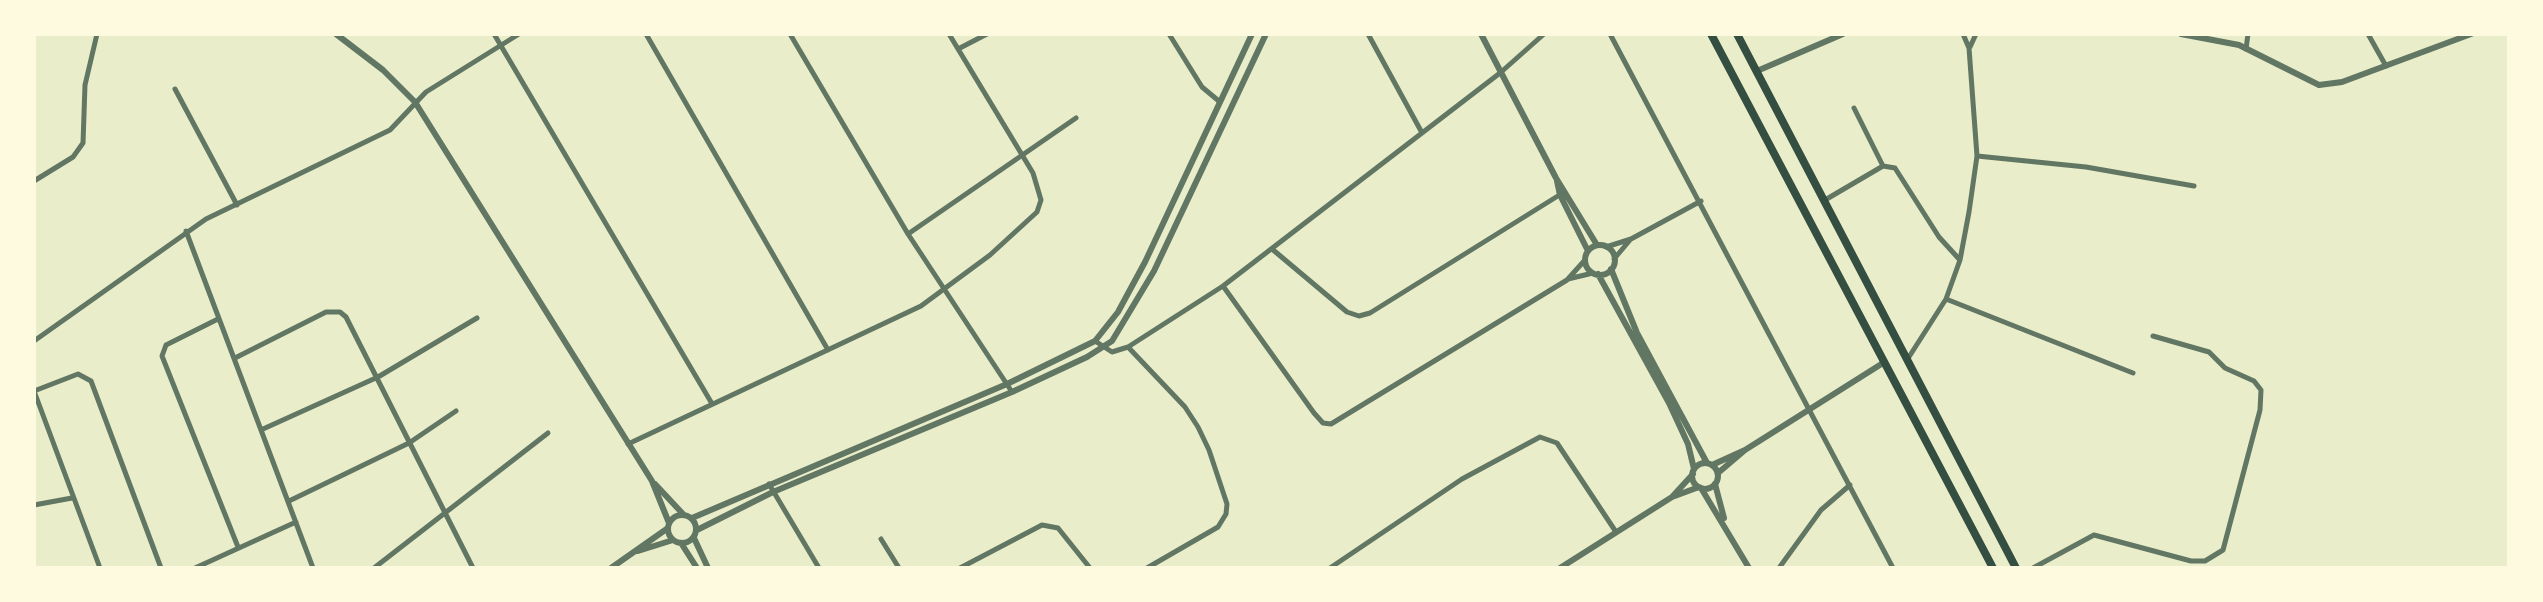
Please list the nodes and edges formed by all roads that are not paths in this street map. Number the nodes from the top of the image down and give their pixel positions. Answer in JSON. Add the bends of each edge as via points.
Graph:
{"nodes":[{"id":1,"x":97,"y":34,"type":"edge"},
{"id":2,"x":336,"y":34,"type":"edge"},
{"id":3,"x":494,"y":34,"type":"edge"},
{"id":4,"x":519,"y":34,"type":"edge"},
{"id":5,"x":646,"y":34,"type":"edge"},
{"id":6,"x":790,"y":34,"type":"edge"},
{"id":7,"x":949,"y":34,"type":"edge"},
{"id":8,"x":987,"y":34,"type":"edge"},
{"id":9,"x":1169,"y":34,"type":"edge"},
{"id":10,"x":1252,"y":34,"type":"edge"},
{"id":11,"x":1266,"y":34,"type":"edge"},
{"id":12,"x":1368,"y":34,"type":"edge"},
{"id":13,"x":1481,"y":34,"type":"edge"},
{"id":14,"x":1544,"y":34,"type":"edge"},
{"id":15,"x":1610,"y":34,"type":"edge"},
{"id":16,"x":1711,"y":34,"type":"edge"},
{"id":17,"x":1737,"y":34,"type":"edge"},
{"id":18,"x":1843,"y":34,"type":"edge"},
{"id":19,"x":1963,"y":34,"type":"edge"},
{"id":20,"x":1976,"y":34,"type":"edge"},
{"id":21,"x":2181,"y":34,"type":"edge"},
{"id":22,"x":2248,"y":34,"type":"edge"},
{"id":23,"x":2368,"y":34,"type":"edge"},
{"id":24,"x":2471,"y":34,"type":"edge"},
{"id":25,"x":501,"y":46,"type":"junction"},
{"id":26,"x":1969,"y":48,"type":"junction"},
{"id":27,"x":958,"y":49,"type":"junction"},
{"id":28,"x":2246,"y":49,"type":"junction"},
{"id":29,"x":2386,"y":66,"type":"junction"},
{"id":30,"x":1757,"y":71,"type":"junction"},
{"id":31,"x":1500,"y":73,"type":"junction"},
{"id":32,"x":175,"y":89,"type":"dead end"},
{"id":33,"x":415,"y":102,"type":"junction"},
{"id":34,"x":1220,"y":102,"type":"junction"},
{"id":35,"x":1854,"y":108,"type":"dead end"},
{"id":36,"x":1076,"y":118,"type":"dead end"},
{"id":37,"x":1421,"y":131,"type":"junction"},
{"id":38,"x":1023,"y":156,"type":"junction"},
{"id":39,"x":1977,"y":156,"type":"junction"},
{"id":40,"x":1883,"y":166,"type":"junction"},
{"id":41,"x":34,"y":181,"type":"edge"},
{"id":42,"x":2194,"y":186,"type":"dead end"},
{"id":43,"x":1563,"y":193,"type":"junction"},
{"id":44,"x":1701,"y":201,"type":"junction"},
{"id":45,"x":1824,"y":201,"type":"junction"},
{"id":46,"x":237,"y":205,"type":"junction"},
{"id":47,"x":186,"y":231,"type":"junction"},
{"id":48,"x":908,"y":234,"type":"junction"},
{"id":49,"x":1631,"y":239,"type":"junction"},
{"id":50,"x":1597,"y":245,"type":"junction"},
{"id":51,"x":1606,"y":247,"type":"junction"},
{"id":52,"x":1272,"y":249,"type":"junction"},
{"id":53,"x":1588,"y":251,"type":"junction"},
{"id":54,"x":1614,"y":259,"type":"junction"},
{"id":55,"x":1585,"y":260,"type":"junction"},
{"id":56,"x":1960,"y":260,"type":"junction"},
{"id":57,"x":1611,"y":269,"type":"junction"},
{"id":58,"x":1595,"y":274,"type":"junction"},
{"id":59,"x":1567,"y":280,"type":"junction"},
{"id":60,"x":1223,"y":286,"type":"junction"},
{"id":61,"x":945,"y":292,"type":"junction"},
{"id":62,"x":1946,"y":299,"type":"junction"},
{"id":63,"x":477,"y":318,"type":"dead end"},
{"id":64,"x":218,"y":319,"type":"junction"},
{"id":65,"x":2153,"y":336,"type":"dead end"},
{"id":66,"x":34,"y":341,"type":"edge"},
{"id":67,"x":1095,"y":341,"type":"junction"},
{"id":68,"x":1128,"y":347,"type":"junction"},
{"id":69,"x":1104,"y":348,"type":"junction"},
{"id":70,"x":828,"y":350,"type":"junction"},
{"id":71,"x":235,"y":358,"type":"junction"},
{"id":72,"x":1907,"y":361,"type":"junction"},
{"id":73,"x":1883,"y":363,"type":"junction"},
{"id":74,"x":2133,"y":373,"type":"dead end"},
{"id":75,"x":378,"y":377,"type":"junction"},
{"id":76,"x":1007,"y":384,"type":"junction"},
{"id":77,"x":34,"y":391,"type":"edge"},
{"id":78,"x":1012,"y":392,"type":"junction"},
{"id":79,"x":711,"y":402,"type":"junction"},
{"id":80,"x":1811,"y":408,"type":"junction"},
{"id":81,"x":456,"y":411,"type":"dead end"},
{"id":82,"x":263,"y":429,"type":"junction"},
{"id":83,"x":548,"y":433,"type":"dead end"},
{"id":84,"x":409,"y":443,"type":"junction"},
{"id":85,"x":628,"y":444,"type":"junction"},
{"id":86,"x":1745,"y":450,"type":"junction"},
{"id":87,"x":1710,"y":464,"type":"junction"},
{"id":88,"x":1694,"y":472,"type":"junction"},
{"id":89,"x":1718,"y":473,"type":"junction"},
{"id":90,"x":652,"y":481,"type":"junction"},
{"id":91,"x":769,"y":484,"type":"junction"},
{"id":92,"x":1715,"y":484,"type":"junction"},
{"id":93,"x":1850,"y":485,"type":"junction"},
{"id":94,"x":1700,"y":488,"type":"junction"},
{"id":95,"x":773,"y":492,"type":"junction"},
{"id":96,"x":1672,"y":497,"type":"junction"},
{"id":97,"x":72,"y":498,"type":"junction"},
{"id":98,"x":289,"y":501,"type":"junction"},
{"id":99,"x":34,"y":505,"type":"edge"},
{"id":100,"x":683,"y":514,"type":"junction"},
{"id":101,"x":445,"y":516,"type":"junction"},
{"id":102,"x":692,"y":518,"type":"junction"},
{"id":103,"x":1725,"y":521,"type":"junction"},
{"id":104,"x":297,"y":522,"type":"junction"},
{"id":105,"x":668,"y":526,"type":"junction"},
{"id":106,"x":697,"y":530,"type":"junction"},
{"id":107,"x":1616,"y":532,"type":"junction"},
{"id":108,"x":694,"y":538,"type":"junction"},
{"id":109,"x":881,"y":539,"type":"dead end"},
{"id":110,"x":673,"y":540,"type":"junction"},
{"id":111,"x":681,"y":543,"type":"junction"},
{"id":112,"x":238,"y":547,"type":"junction"},
{"id":113,"x":638,"y":551,"type":"junction"},
{"id":114,"x":100,"y":568,"type":"edge"},
{"id":115,"x":161,"y":568,"type":"edge"},
{"id":116,"x":195,"y":568,"type":"edge"},
{"id":117,"x":313,"y":568,"type":"edge"},
{"id":118,"x":374,"y":568,"type":"edge"},
{"id":119,"x":473,"y":568,"type":"edge"},
{"id":120,"x":611,"y":568,"type":"edge"},
{"id":121,"x":697,"y":568,"type":"edge"},
{"id":122,"x":708,"y":568,"type":"edge"},
{"id":123,"x":819,"y":568,"type":"edge"},
{"id":124,"x":899,"y":568,"type":"edge"},
{"id":125,"x":960,"y":568,"type":"edge"},
{"id":126,"x":1090,"y":568,"type":"edge"},
{"id":127,"x":1147,"y":568,"type":"edge"},
{"id":128,"x":1330,"y":568,"type":"edge"},
{"id":129,"x":1560,"y":568,"type":"edge"},
{"id":130,"x":1749,"y":568,"type":"edge"},
{"id":131,"x":1779,"y":568,"type":"edge"},
{"id":132,"x":1893,"y":568,"type":"edge"},
{"id":133,"x":1993,"y":568,"type":"edge"},
{"id":134,"x":2016,"y":568,"type":"edge"},
{"id":135,"x":2033,"y":568,"type":"edge"}],
"edges":[{"from":1,"to":41,"type":"street","via":[[85,85],[83,143],[73,157]]},
{"from":2,"to":33,"type":"street"},
{"from":3,"to":25,"type":"street"},
{"from":4,"to":25,"type":"street"},
{"from":5,"to":70,"type":"street"},
{"from":6,"to":48,"type":"street"},
{"from":7,"to":27,"type":"street"},
{"from":8,"to":27,"type":"street"},
{"from":9,"to":34,"type":"street","via":[[1206,92]]},
{"from":10,"to":34,"type":"street"},
{"from":11,"to":69,"type":"street","via":[[1154,271],[1124,325]]},
{"from":12,"to":37,"type":"street"},
{"from":13,"to":31,"type":"street"},
{"from":14,"to":31,"type":"street"},
{"from":15,"to":44,"type":"street"},
{"from":16,"to":73,"type":"highway"},
{"from":17,"to":30,"type":"highway"},
{"from":18,"to":30,"type":"street"},
{"from":19,"to":26,"type":"street"},
{"from":20,"to":26,"type":"street"},
{"from":21,"to":28,"type":"street"},
{"from":22,"to":28,"type":"street"},
{"from":23,"to":29,"type":"street"},
{"from":24,"to":29,"type":"street"},
{"from":25,"to":33,"type":"street"},
{"from":25,"to":79,"type":"street"},
{"from":26,"to":39,"type":"street"},
{"from":27,"to":38,"type":"street"},
{"from":28,"to":29,"type":"street","via":[[2319,85]]},
{"from":30,"to":45,"type":"highway"},
{"from":31,"to":37,"type":"street"},
{"from":31,"to":43,"type":"street"},
{"from":32,"to":46,"type":"street"},
{"from":33,"to":46,"type":"street","via":[[403,119],[369,142]]},
{"from":33,"to":85,"type":"street"},
{"from":34,"to":67,"type":"street","via":[[1145,262]]},
{"from":35,"to":40,"type":"street"},
{"from":36,"to":38,"type":"street"},
{"from":37,"to":52,"type":"street"},
{"from":38,"to":48,"type":"street"},
{"from":38,"to":61,"type":"street","via":[[1038,187],[1037,212]]},
{"from":39,"to":42,"type":"street","via":[[2086,167]]},
{"from":39,"to":56,"type":"street"},
{"from":40,"to":45,"type":"street"},
{"from":40,"to":56,"type":"street","via":[[1895,168]]},
{"from":43,"to":50,"type":"street"},
{"from":43,"to":52,"type":"street","via":[[1359,316],[1347,312]]},
{"from":43,"to":53,"type":"street"},
{"from":44,"to":49,"type":"street"},
{"from":44,"to":80,"type":"street"},
{"from":45,"to":72,"type":"highway"},
{"from":46,"to":47,"type":"street"},
{"from":47,"to":64,"type":"street"},
{"from":47,"to":66,"type":"street"},
{"from":48,"to":61,"type":"street"},
{"from":49,"to":51,"type":"street"},
{"from":49,"to":54,"type":"street"},
{"from":50,"to":51,"type":"street"},
{"from":50,"to":53,"type":"street"},
{"from":51,"to":54,"type":"street"},
{"from":52,"to":60,"type":"street"},
{"from":53,"to":55,"type":"street"},
{"from":54,"to":57,"type":"street"},
{"from":55,"to":58,"type":"street"},
{"from":55,"to":59,"type":"street"},
{"from":56,"to":62,"type":"street"},
{"from":57,"to":58,"type":"street"},
{"from":57,"to":87,"type":"street","via":[[1637,333]]},
{"from":58,"to":59,"type":"street"},
{"from":58,"to":88,"type":"street","via":[[1669,403]]},
{"from":59,"to":60,"type":"street","via":[[1331,424],[1314,413]]},
{"from":60,"to":68,"type":"street"},
{"from":61,"to":70,"type":"street"},
{"from":61,"to":76,"type":"street"},
{"from":62,"to":72,"type":"street"},
{"from":62,"to":74,"type":"street"},
{"from":63,"to":75,"type":"street"},
{"from":64,"to":71,"type":"street"},
{"from":64,"to":112,"type":"street","via":[[166,345],[162,356]]},
{"from":65,"to":135,"type":"street","via":[[2209,352],[2261,390],[2223,550],[2205,561],[2191,561],[2094,535]]},
{"from":67,"to":69,"type":"street"},
{"from":67,"to":76,"type":"street"},
{"from":68,"to":69,"type":"street","via":[[1112,352]]},
{"from":68,"to":127,"type":"street","via":[[1185,407],[1209,450],[1227,504],[1218,527]]},
{"from":69,"to":78,"type":"street"},
{"from":70,"to":79,"type":"street"},
{"from":71,"to":75,"type":"street","via":[[333,311],[352,325]]},
{"from":71,"to":82,"type":"street"},
{"from":72,"to":134,"type":"highway"},
{"from":73,"to":80,"type":"street"},
{"from":73,"to":133,"type":"highway"},
{"from":75,"to":82,"type":"street"},
{"from":75,"to":84,"type":"street"},
{"from":76,"to":78,"type":"street"},
{"from":76,"to":91,"type":"street"},
{"from":77,"to":97,"type":"street"},
{"from":77,"to":115,"type":"street","via":[[78,374],[91,381]]},
{"from":78,"to":95,"type":"street"},
{"from":79,"to":85,"type":"street"},
{"from":80,"to":86,"type":"street"},
{"from":80,"to":93,"type":"street"},
{"from":81,"to":84,"type":"street"},
{"from":82,"to":98,"type":"street"},
{"from":83,"to":101,"type":"street"},
{"from":84,"to":98,"type":"street"},
{"from":84,"to":101,"type":"street"},
{"from":85,"to":90,"type":"street"},
{"from":86,"to":87,"type":"street"},
{"from":86,"to":89,"type":"street"},
{"from":87,"to":88,"type":"street"},
{"from":87,"to":89,"type":"street"},
{"from":88,"to":94,"type":"street"},
{"from":88,"to":96,"type":"street"},
{"from":89,"to":92,"type":"street"},
{"from":90,"to":100,"type":"street"},
{"from":90,"to":105,"type":"street"},
{"from":91,"to":95,"type":"street"},
{"from":91,"to":102,"type":"street"},
{"from":92,"to":94,"type":"street"},
{"from":92,"to":103,"type":"street"},
{"from":93,"to":131,"type":"street","via":[[1821,510]]},
{"from":93,"to":132,"type":"street"},
{"from":94,"to":96,"type":"street"},
{"from":94,"to":103,"type":"street"},
{"from":95,"to":106,"type":"street"},
{"from":95,"to":123,"type":"street"},
{"from":96,"to":107,"type":"street"},
{"from":97,"to":99,"type":"street"},
{"from":97,"to":114,"type":"street"},
{"from":98,"to":104,"type":"street"},
{"from":100,"to":102,"type":"street"},
{"from":100,"to":105,"type":"street"},
{"from":101,"to":118,"type":"street"},
{"from":101,"to":119,"type":"street"},
{"from":102,"to":106,"type":"street"},
{"from":103,"to":130,"type":"street"},
{"from":104,"to":112,"type":"street"},
{"from":104,"to":117,"type":"street"},
{"from":105,"to":110,"type":"street"},
{"from":105,"to":113,"type":"street"},
{"from":106,"to":108,"type":"street"},
{"from":107,"to":128,"type":"street","via":[[1557,443],[1540,437],[1462,479]]},
{"from":107,"to":129,"type":"street"},
{"from":108,"to":111,"type":"street"},
{"from":108,"to":122,"type":"street"},
{"from":109,"to":124,"type":"street"},
{"from":110,"to":111,"type":"street"},
{"from":110,"to":113,"type":"street"},
{"from":111,"to":121,"type":"street"},
{"from":112,"to":116,"type":"street"},
{"from":113,"to":120,"type":"street"},
{"from":125,"to":126,"type":"street","via":[[1042,525],[1058,528]]}]}
